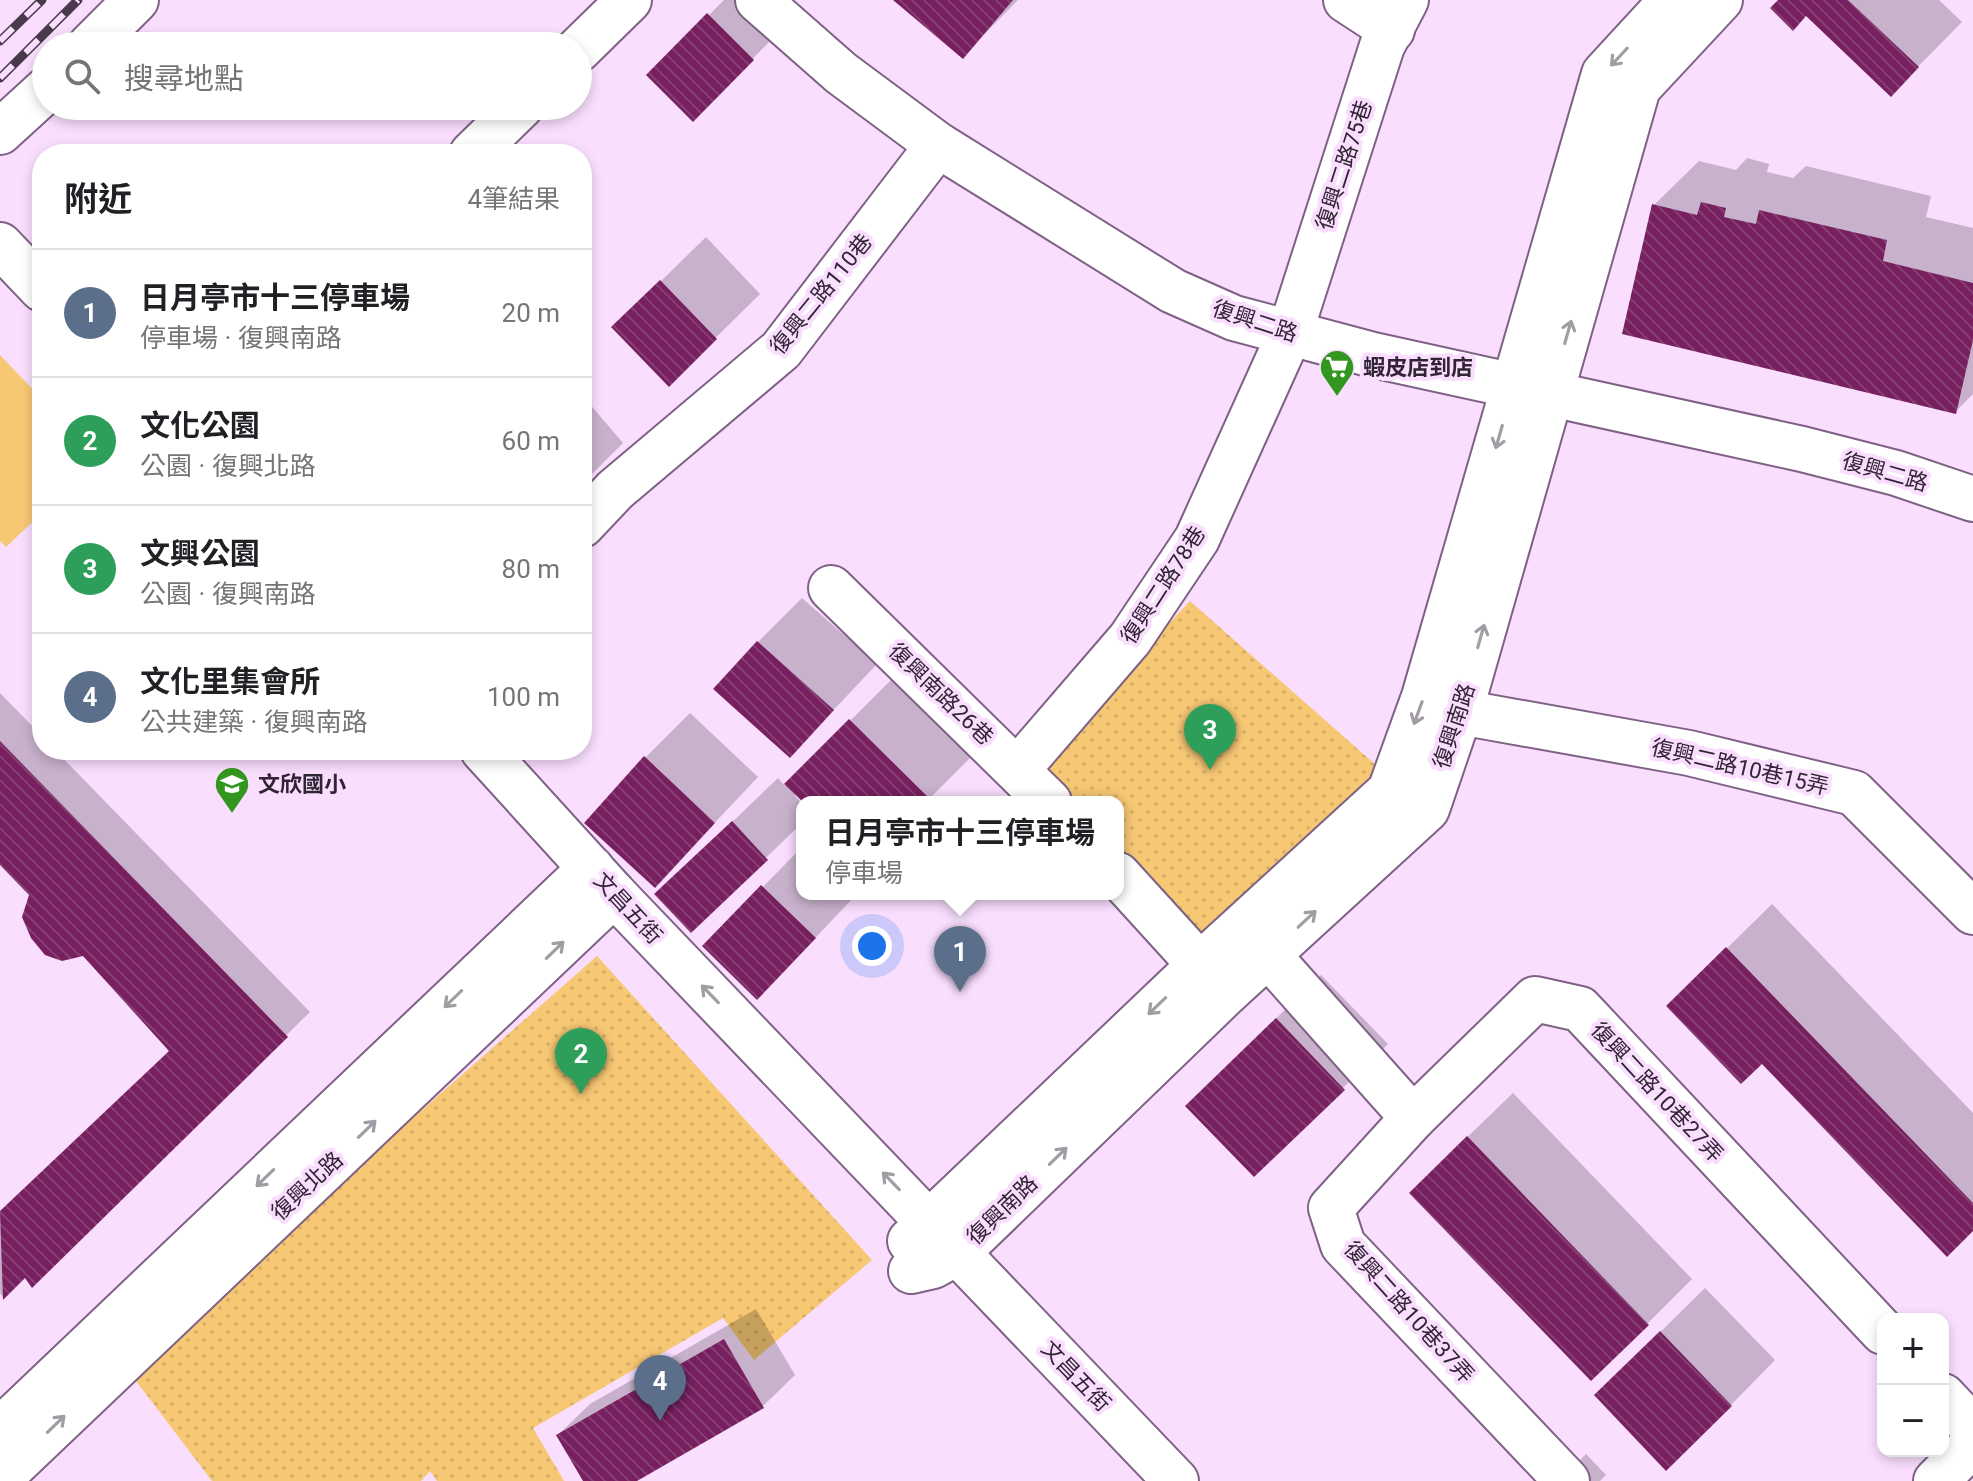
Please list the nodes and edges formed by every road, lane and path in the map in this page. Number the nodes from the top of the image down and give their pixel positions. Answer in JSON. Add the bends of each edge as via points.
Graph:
{"nodes":[{"id":1,"x":136,"y":0,"type":"edge"},
{"id":2,"x":629,"y":0,"type":"edge"},
{"id":3,"x":758,"y":0,"type":"edge"},
{"id":4,"x":1346,"y":0,"type":"edge"},
{"id":5,"x":1672,"y":0,"type":"edge"},
{"id":6,"x":1720,"y":0,"type":"edge"},
{"id":7,"x":1399,"y":15,"type":"edge"},
{"id":8,"x":104,"y":32,"type":"edge"},
{"id":9,"x":592,"y":36,"type":"edge"},
{"id":10,"x":32,"y":103,"type":"edge"},
{"id":11,"x":507,"y":120,"type":"edge"},
{"id":12,"x":0,"y":132,"type":"edge"},
{"id":13,"x":482,"y":144,"type":"edge"},
{"id":14,"x":938,"y":145,"type":"junction"},
{"id":15,"x":0,"y":245,"type":"edge"},
{"id":16,"x":1566,"y":270,"type":"junction"},
{"id":17,"x":32,"y":279,"type":"edge"},
{"id":18,"x":1290,"y":333,"type":"junction"},
{"id":19,"x":1532,"y":390,"type":"junction"},
{"id":20,"x":1973,"y":499,"type":"edge"},
{"id":21,"x":592,"y":514,"type":"edge"},
{"id":22,"x":831,"y":588,"type":"dead end"},
{"id":23,"x":1460,"y":712,"type":"junction"},
{"id":24,"x":491,"y":760,"type":"edge"},
{"id":25,"x":1018,"y":769,"type":"junction"},
{"id":26,"x":1043,"y":796,"type":"edge"},
{"id":27,"x":1124,"y":882,"type":"edge"},
{"id":28,"x":599,"y":892,"type":"junction"},
{"id":29,"x":1973,"y":912,"type":"edge"},
{"id":30,"x":1268,"y":955,"type":"junction"},
{"id":31,"x":1213,"y":979,"type":"junction"},
{"id":32,"x":1413,"y":1118,"type":"junction"},
{"id":33,"x":233,"y":1232,"type":"junction"},
{"id":34,"x":928,"y":1250,"type":"junction"},
{"id":35,"x":1877,"y":1326,"type":"edge"},
{"id":36,"x":1949,"y":1402,"type":"edge"},
{"id":37,"x":1973,"y":1428,"type":"edge"},
{"id":38,"x":0,"y":1430,"type":"edge"},
{"id":39,"x":1973,"y":1444,"type":"edge"},
{"id":40,"x":0,"y":1478,"type":"edge"},
{"id":41,"x":1140,"y":1481,"type":"edge"},
{"id":42,"x":1176,"y":1481,"type":"edge"},
{"id":43,"x":1567,"y":1481,"type":"edge"},
{"id":44,"x":1936,"y":1481,"type":"edge"}],
"edges":[{"from":1,"to":8,"type":"street"},
{"from":2,"to":9,"type":"street"},
{"from":3,"to":14,"type":"street","name":"復興二路","via":[[841,73]]},
{"from":4,"to":7,"type":"street"},
{"from":5,"to":16,"type":"street","name":"復興南路","one_way":true,"via":[[1604,74]]},
{"from":6,"to":16,"type":"street","name":"復興南路","via":[[1638,88]]},
{"from":7,"to":18,"type":"street","name":"復興二路75巷","via":[[1382,46]]},
{"from":10,"to":12,"type":"street"},
{"from":11,"to":13,"type":"street"},
{"from":14,"to":18,"type":"street","name":"復興二路","via":[[1173,291],[1234,318]]},
{"from":14,"to":21,"type":"street","name":"復興二路110巷","via":[[781,350]]},
{"from":15,"to":17,"type":"street"},
{"from":16,"to":19,"type":"street","name":"復興南路"},
{"from":18,"to":19,"type":"street","name":"復興二路"},
{"from":18,"to":25,"type":"street","name":"復興二路78巷","via":[[1197,539],[1130,639]]},
{"from":19,"to":20,"type":"street","name":"復興二路","via":[[1802,449]]},
{"from":23,"to":19,"type":"street","name":"復興南路","one_way":true},
{"from":19,"to":31,"type":"street","name":"復興南路","one_way":true,"via":[[1390,791]]},
{"from":22,"to":25,"type":"street","name":"復興南路26巷"},
{"from":23,"to":29,"type":"street","name":"復興二路10巷15弄","via":[[1689,753],[1854,793]]},
{"from":30,"to":23,"type":"street","name":"復興南路","one_way":true,"via":[[1427,809]]},
{"from":24,"to":28,"type":"street","name":"文昌五街"},
{"from":25,"to":26,"type":"street","name":"復興南路26巷"},
{"from":27,"to":31,"type":"street"},
{"from":28,"to":33,"type":"street","name":"復興北路"},
{"from":28,"to":34,"type":"street","name":"文昌五街"},
{"from":30,"to":31,"type":"street","name":"復興南路"},
{"from":30,"to":32,"type":"street"},
{"from":31,"to":34,"type":"street","name":"復興南路"},
{"from":32,"to":35,"type":"street","name":"復興二路10巷27弄","via":[[1535,999],[1580,1009]]},
{"from":32,"to":43,"type":"street","name":"復興二路10巷37弄","via":[[1331,1208],[1343,1245]]},
{"from":33,"to":38,"type":"street","name":"復興北路"},
{"from":40,"to":33,"type":"street","name":"復興北路","one_way":true},
{"from":34,"to":41,"type":"street","name":"文昌五街"},
{"from":34,"to":42,"type":"street","name":"文昌五街"},
{"from":36,"to":37,"type":"street"},
{"from":39,"to":44,"type":"street"}]}
